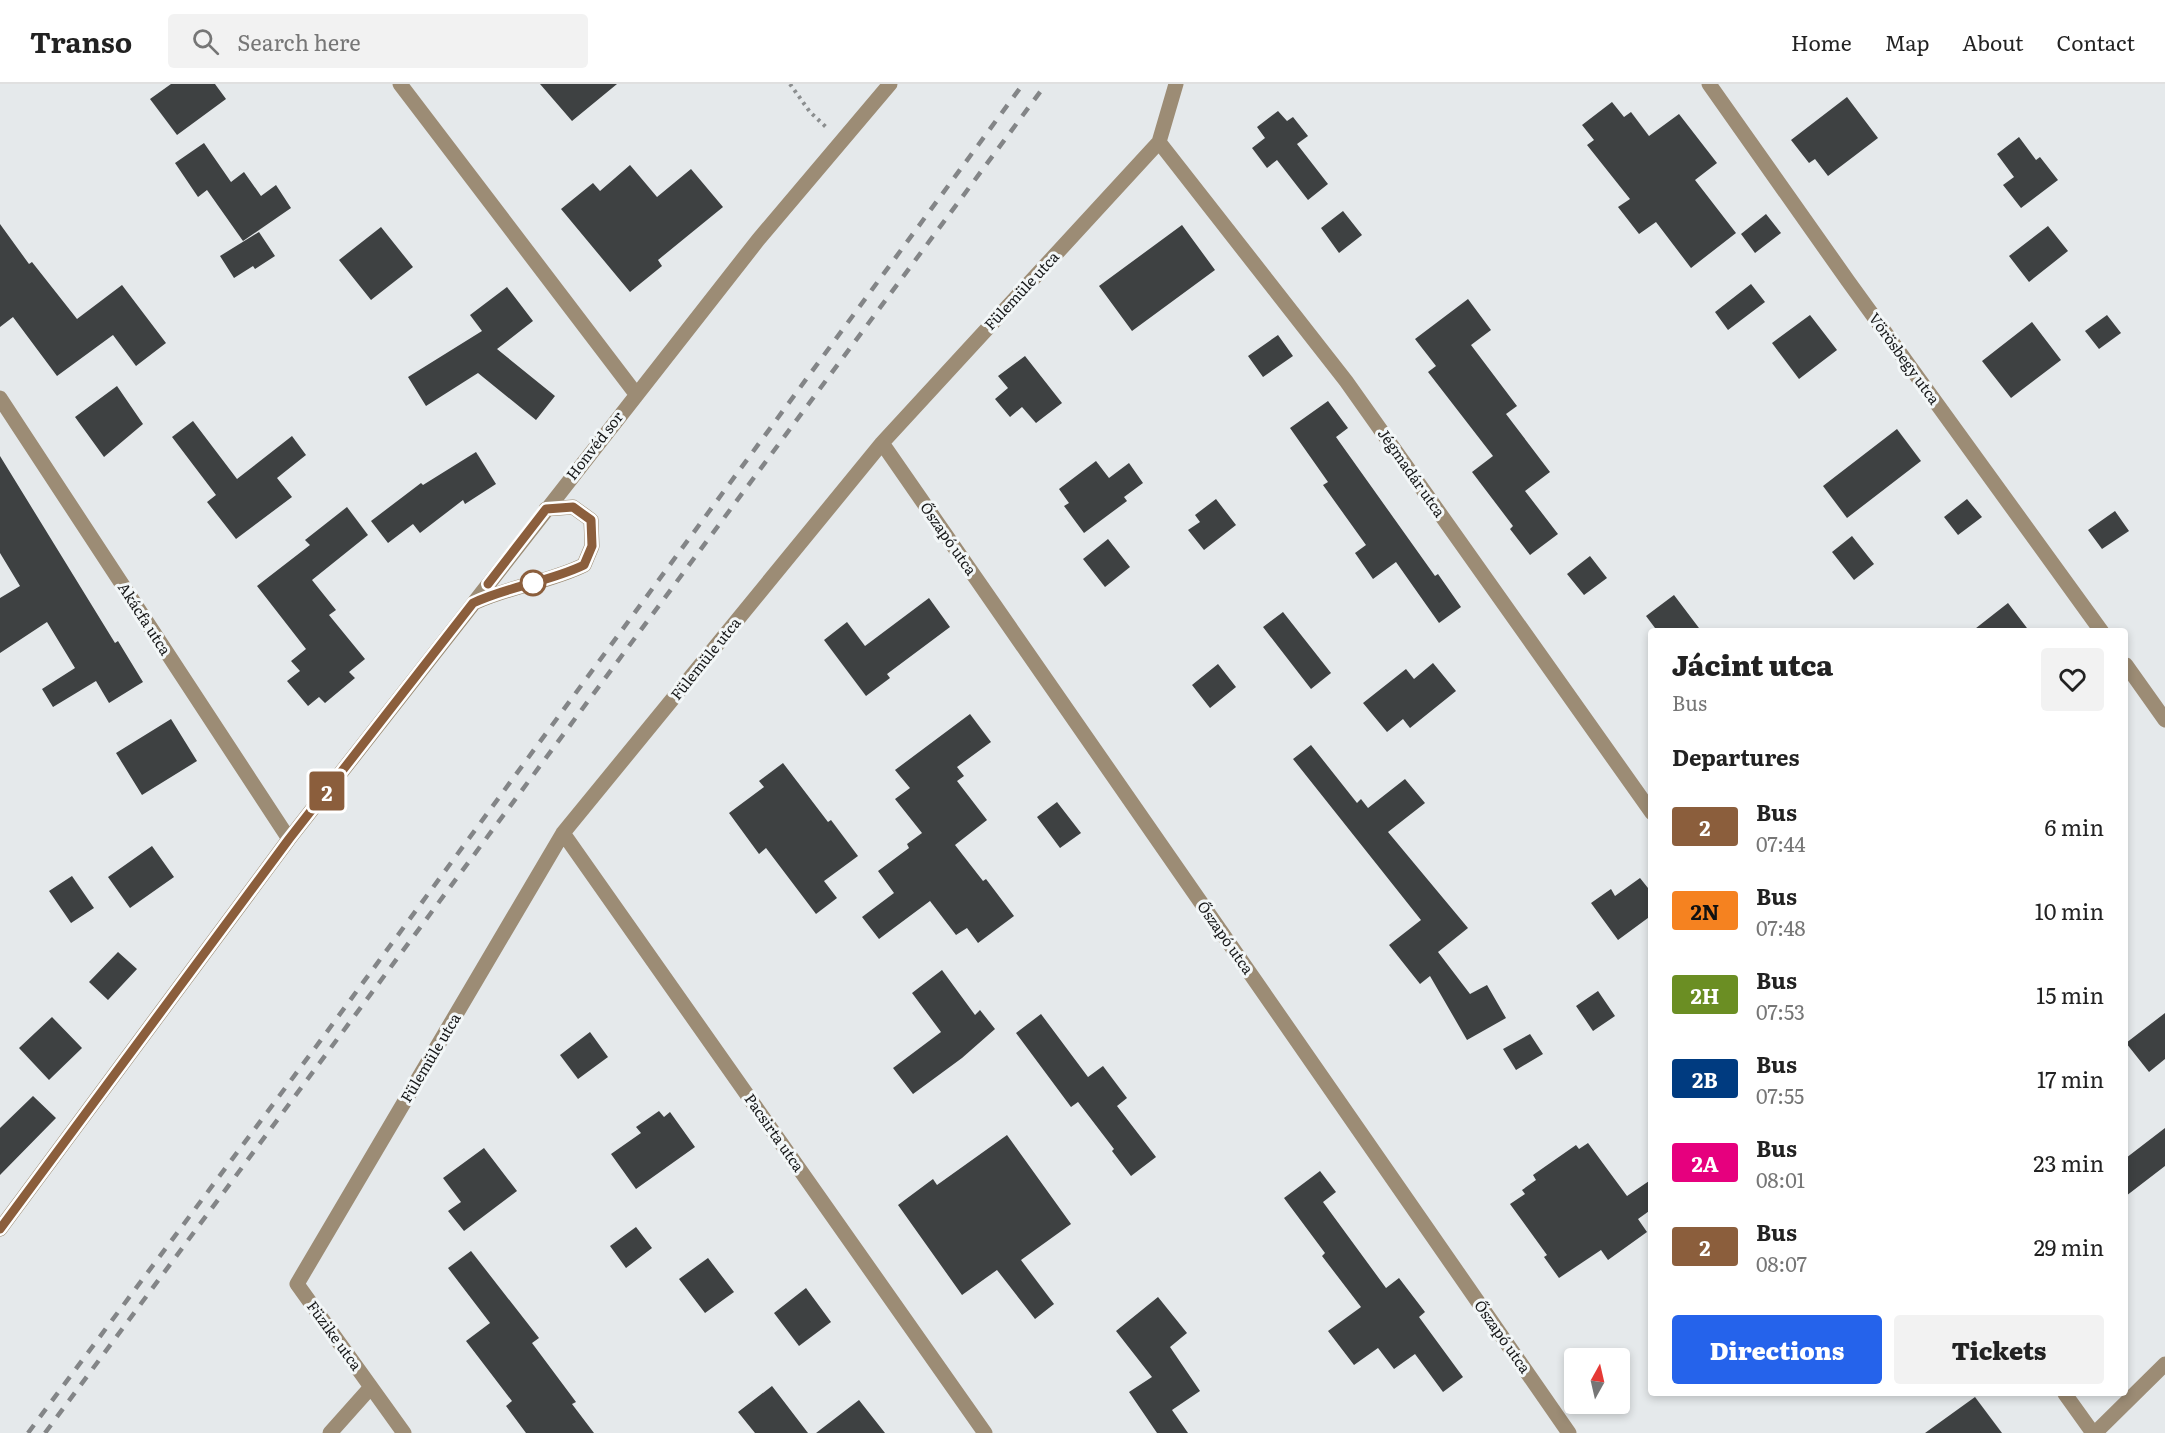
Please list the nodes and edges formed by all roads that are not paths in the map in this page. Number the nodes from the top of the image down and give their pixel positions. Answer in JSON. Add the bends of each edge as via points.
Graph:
{"nodes":[{"id":1,"x":400,"y":84,"type":"edge"},
{"id":2,"x":891,"y":84,"type":"edge"},
{"id":3,"x":1176,"y":84,"type":"edge"},
{"id":4,"x":1709,"y":84,"type":"edge"},
{"id":5,"x":1159,"y":142,"type":"junction"},
{"id":6,"x":636,"y":394,"type":"junction"},
{"id":7,"x":0,"y":398,"type":"edge"},
{"id":8,"x":882,"y":443,"type":"junction"},
{"id":9,"x":546,"y":509,"type":"junction"},
{"id":10,"x":473,"y":603,"type":"junction"},
{"id":11,"x":2099,"y":628,"type":"edge"},
{"id":12,"x":2128,"y":668,"type":"edge"},
{"id":13,"x":2165,"y":720,"type":"edge"},
{"id":14,"x":1648,"y":807,"type":"edge"},
{"id":15,"x":563,"y":833,"type":"junction"},
{"id":16,"x":289,"y":839,"type":"junction"},
{"id":17,"x":0,"y":1229,"type":"edge"},
{"id":18,"x":297,"y":1284,"type":"joint"},
{"id":19,"x":2165,"y":1364,"type":"edge"},
{"id":20,"x":372,"y":1387,"type":"junction"},
{"id":21,"x":2066,"y":1396,"type":"edge"},
{"id":22,"x":330,"y":1433,"type":"edge"},
{"id":23,"x":404,"y":1433,"type":"edge"},
{"id":24,"x":985,"y":1433,"type":"edge"},
{"id":25,"x":1569,"y":1433,"type":"edge"},
{"id":26,"x":2094,"y":1433,"type":"edge"}],
"edges":[{"from":1,"to":6,"type":"street"},
{"from":2,"to":6,"type":"street","name":"Honvéd sor","via":[[758,240]]},
{"from":3,"to":5,"type":"street","name":"Fülemüle utca"},
{"from":4,"to":11,"type":"street","name":"Vörösbegy utca"},
{"from":5,"to":8,"type":"street","name":"Fülemüle utca"},
{"from":5,"to":14,"type":"street","name":"Jégmadár utca","via":[[1346,381]]},
{"from":6,"to":9,"type":"street","name":"Honvéd sor"},
{"from":7,"to":16,"type":"street","name":"Akácfa utca"},
{"from":8,"to":15,"type":"street","name":"Fülemüle utca"},
{"from":8,"to":25,"type":"street","name":"Őszapó utca"},
{"from":9,"to":10,"type":"street","name":"Honvéd sor"},
{"from":9,"to":10,"type":"street","via":[[573,507],[591,520],[592,546],[584,565]]},
{"from":10,"to":16,"type":"street","name":"Honvéd sor"},
{"from":12,"to":13,"type":"street"},
{"from":15,"to":18,"type":"street","name":"Fülemüle utca"},
{"from":15,"to":24,"type":"street","name":"Pacsirta utca"},
{"from":16,"to":17,"type":"street","name":"Honvéd sor"},
{"from":18,"to":20,"type":"street","name":"Füzike utca"},
{"from":19,"to":26,"type":"street"},
{"from":20,"to":22,"type":"street"},
{"from":20,"to":23,"type":"street","name":"Füzike utca"},
{"from":21,"to":26,"type":"street"}]}
